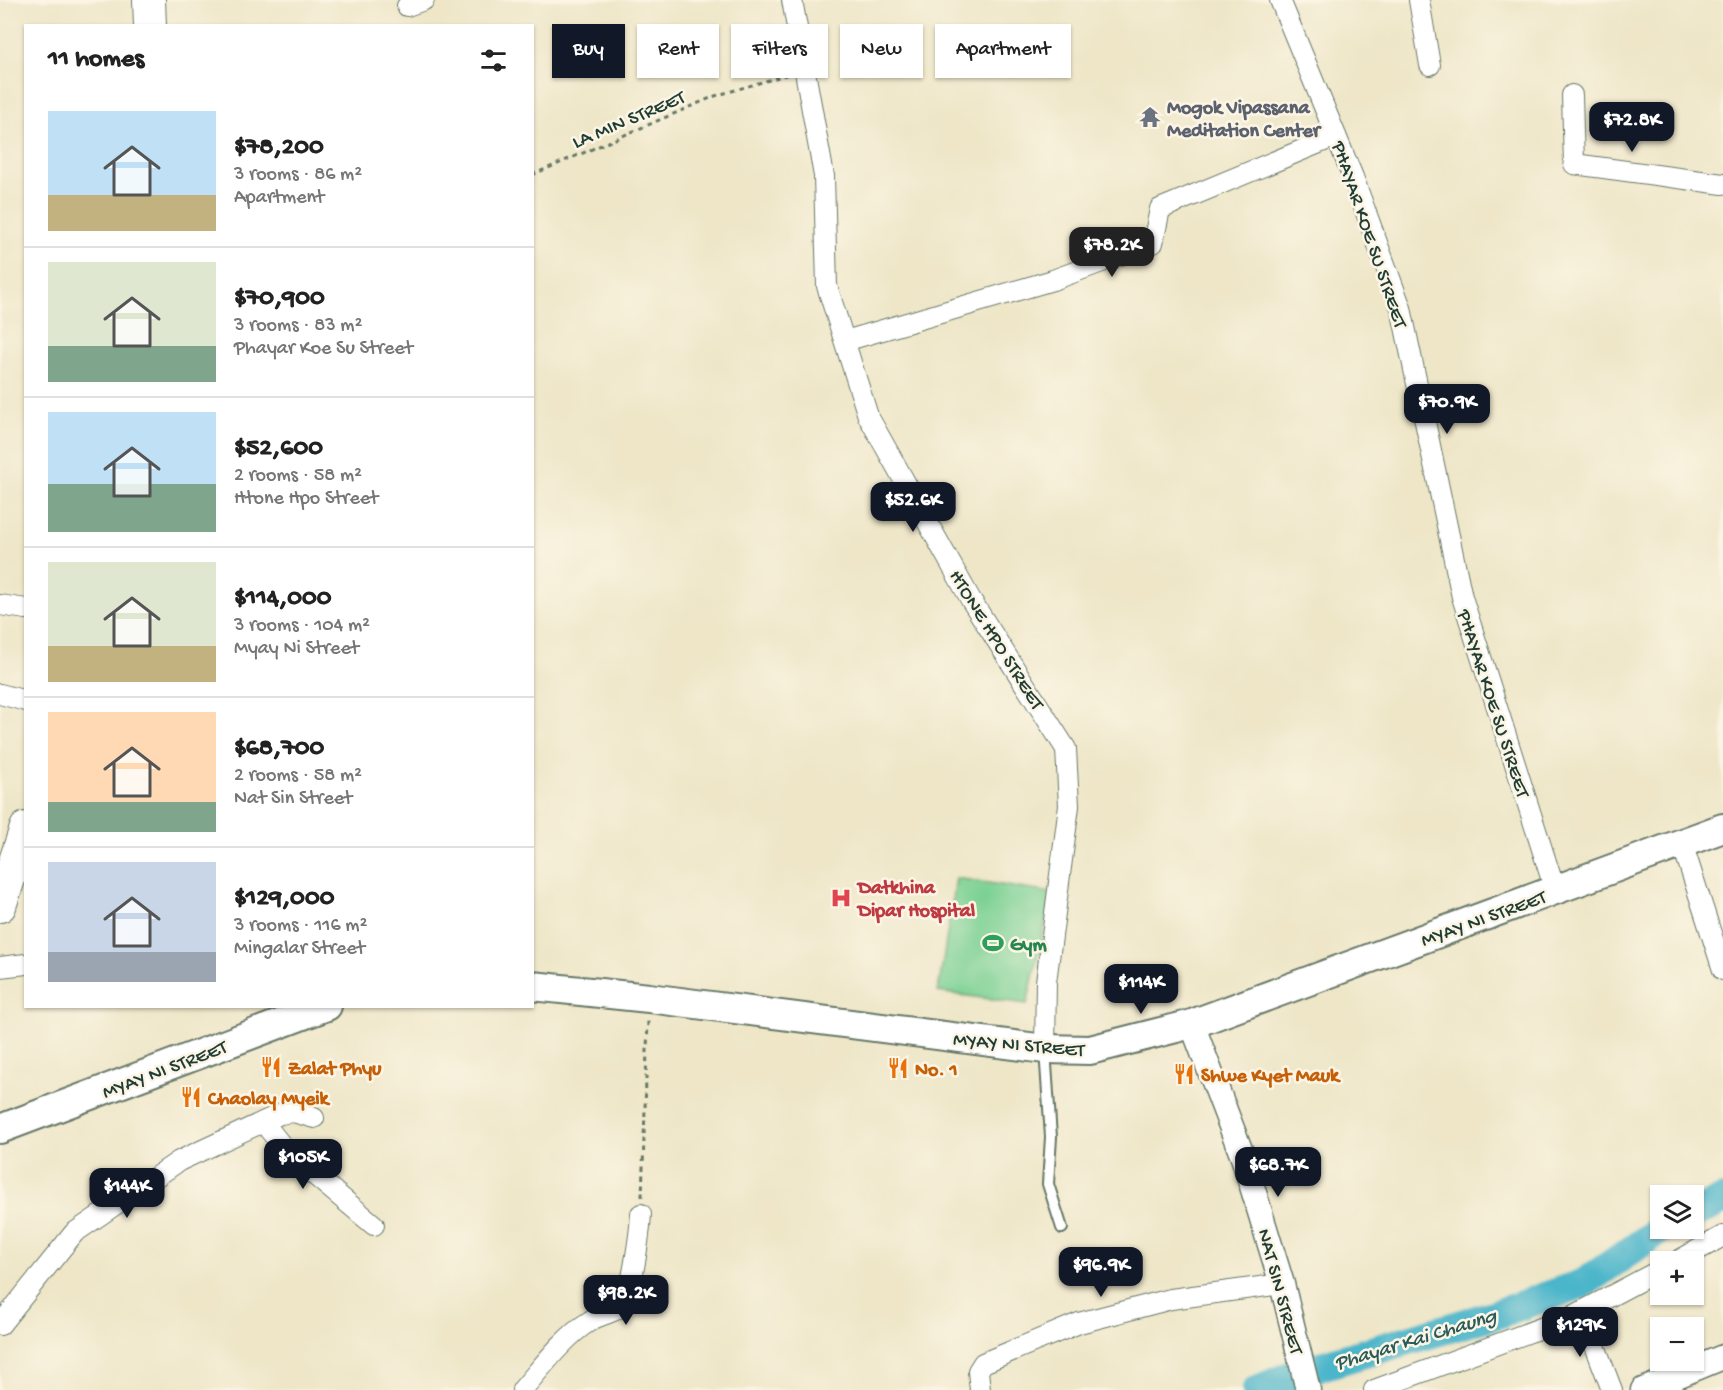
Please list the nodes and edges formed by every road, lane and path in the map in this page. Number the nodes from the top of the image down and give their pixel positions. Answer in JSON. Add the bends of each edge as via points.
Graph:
{"nodes":[{"id":1,"x":149,"y":0,"type":"edge"},
{"id":2,"x":792,"y":0,"type":"edge"},
{"id":3,"x":1280,"y":0,"type":"edge"},
{"id":4,"x":1419,"y":0,"type":"edge"},
{"id":5,"x":150,"y":24,"type":"edge"},
{"id":6,"x":797,"y":24,"type":"edge"},
{"id":7,"x":1430,"y":65,"type":"dead end"},
{"id":8,"x":775,"y":78,"type":"edge"},
{"id":9,"x":807,"y":78,"type":"edge"},
{"id":10,"x":1572,"y":95,"type":"dead end"},
{"id":11,"x":1336,"y":136,"type":"junction"},
{"id":12,"x":534,"y":174,"type":"edge"},
{"id":13,"x":1723,"y":184,"type":"edge"},
{"id":14,"x":845,"y":341,"type":"junction"},
{"id":15,"x":0,"y":605,"type":"edge"},
{"id":16,"x":24,"y":609,"type":"edge"},
{"id":17,"x":0,"y":694,"type":"edge"},
{"id":18,"x":24,"y":700,"type":"edge"},
{"id":19,"x":1723,"y":828,"type":"edge"},
{"id":20,"x":24,"y":834,"type":"edge"},
{"id":21,"x":1682,"y":843,"type":"junction"},
{"id":22,"x":1555,"y":890,"type":"junction"},
{"id":23,"x":0,"y":906,"type":"edge"},
{"id":24,"x":24,"y":964,"type":"edge"},
{"id":25,"x":0,"y":967,"type":"edge"},
{"id":26,"x":1723,"y":970,"type":"edge"},
{"id":27,"x":534,"y":986,"type":"edge"},
{"id":28,"x":649,"y":998,"type":"junction"},
{"id":29,"x":322,"y":1008,"type":"edge"},
{"id":30,"x":1192,"y":1024,"type":"junction"},
{"id":31,"x":1045,"y":1049,"type":"junction"},
{"id":32,"x":314,"y":1118,"type":"dead end"},
{"id":33,"x":263,"y":1122,"type":"junction"},
{"id":34,"x":0,"y":1129,"type":"edge"},
{"id":35,"x":641,"y":1214,"type":"joint"},
{"id":36,"x":374,"y":1225,"type":"dead end"},
{"id":37,"x":1062,"y":1228,"type":"dead end"},
{"id":38,"x":1723,"y":1236,"type":"edge"},
{"id":39,"x":1696,"y":1251,"type":"edge"},
{"id":40,"x":1650,"y":1275,"type":"edge"},
{"id":41,"x":1282,"y":1284,"type":"junction"},
{"id":42,"x":1582,"y":1312,"type":"junction"},
{"id":43,"x":0,"y":1325,"type":"edge"},
{"id":44,"x":1723,"y":1357,"type":"edge"},
{"id":45,"x":522,"y":1390,"type":"edge"},
{"id":46,"x":980,"y":1390,"type":"edge"},
{"id":47,"x":1308,"y":1390,"type":"edge"},
{"id":48,"x":1374,"y":1390,"type":"edge"},
{"id":49,"x":1612,"y":1390,"type":"edge"},
{"id":50,"x":1643,"y":1390,"type":"edge"}],
"edges":[{"from":1,"to":5,"type":"main road"},
{"from":2,"to":6,"type":"street","name":"HTONE HPO STREET"},
{"from":3,"to":11,"type":"street","name":"PHAYAR KOE SU STREET"},
{"from":4,"to":7,"type":"street"},
{"from":8,"to":12,"type":"path","name":"LA MIN STREET","via":[[715,96]]},
{"from":9,"to":14,"type":"street","name":"HTONE HPO STREET","via":[[824,176],[827,286]]},
{"from":10,"to":13,"type":"street","via":[[1574,164]]},
{"from":11,"to":14,"type":"street","via":[[1160,209],[1153,243],[1053,280]]},
{"from":11,"to":22,"type":"street","name":"PHAYAR KOE SU STREET","via":[[1401,308],[1462,597]]},
{"from":14,"to":31,"type":"street","name":"HTONE HPO STREET","via":[[868,416],[971,600],[1066,749],[1069,806],[1046,982]]},
{"from":15,"to":16,"type":"street"},
{"from":17,"to":18,"type":"street"},
{"from":19,"to":21,"type":"main road","name":"MYAY NI STREET"},
{"from":20,"to":23,"type":"main road"},
{"from":21,"to":22,"type":"main road","name":"MYAY NI STREET"},
{"from":21,"to":26,"type":"street"},
{"from":22,"to":30,"type":"main road","name":"MYAY NI STREET"},
{"from":24,"to":25,"type":"street"},
{"from":27,"to":28,"type":"main road","name":"MYAY NI STREET"},
{"from":28,"to":31,"type":"main road","name":"MYAY NI STREET"},
{"from":28,"to":35,"type":"path"},
{"from":29,"to":34,"type":"main road","name":"MYAY NI STREET"},
{"from":30,"to":31,"type":"main road","name":"MYAY NI STREET","via":[[1090,1050]]},
{"from":30,"to":41,"type":"street","name":"NAT SIN STREET","via":[[1244,1160]]},
{"from":31,"to":37,"type":"lane","via":[[1050,1137],[1048,1184]]},
{"from":32,"to":33,"type":"street","via":[[292,1112]]},
{"from":33,"to":36,"type":"street","via":[[287,1152]]},
{"from":33,"to":43,"type":"street","via":[[179,1161],[74,1233]]},
{"from":35,"to":45,"type":"street","via":[[625,1300],[612,1313],[591,1320],[561,1346]]},
{"from":38,"to":39,"type":"street"},
{"from":40,"to":42,"type":"street"},
{"from":41,"to":46,"type":"street","via":[[1172,1299],[1079,1323],[983,1363],[978,1371]]},
{"from":41,"to":47,"type":"street","name":"NAT SIN STREET"},
{"from":42,"to":48,"type":"street"},
{"from":42,"to":49,"type":"street"},
{"from":44,"to":50,"type":"street"}]}
